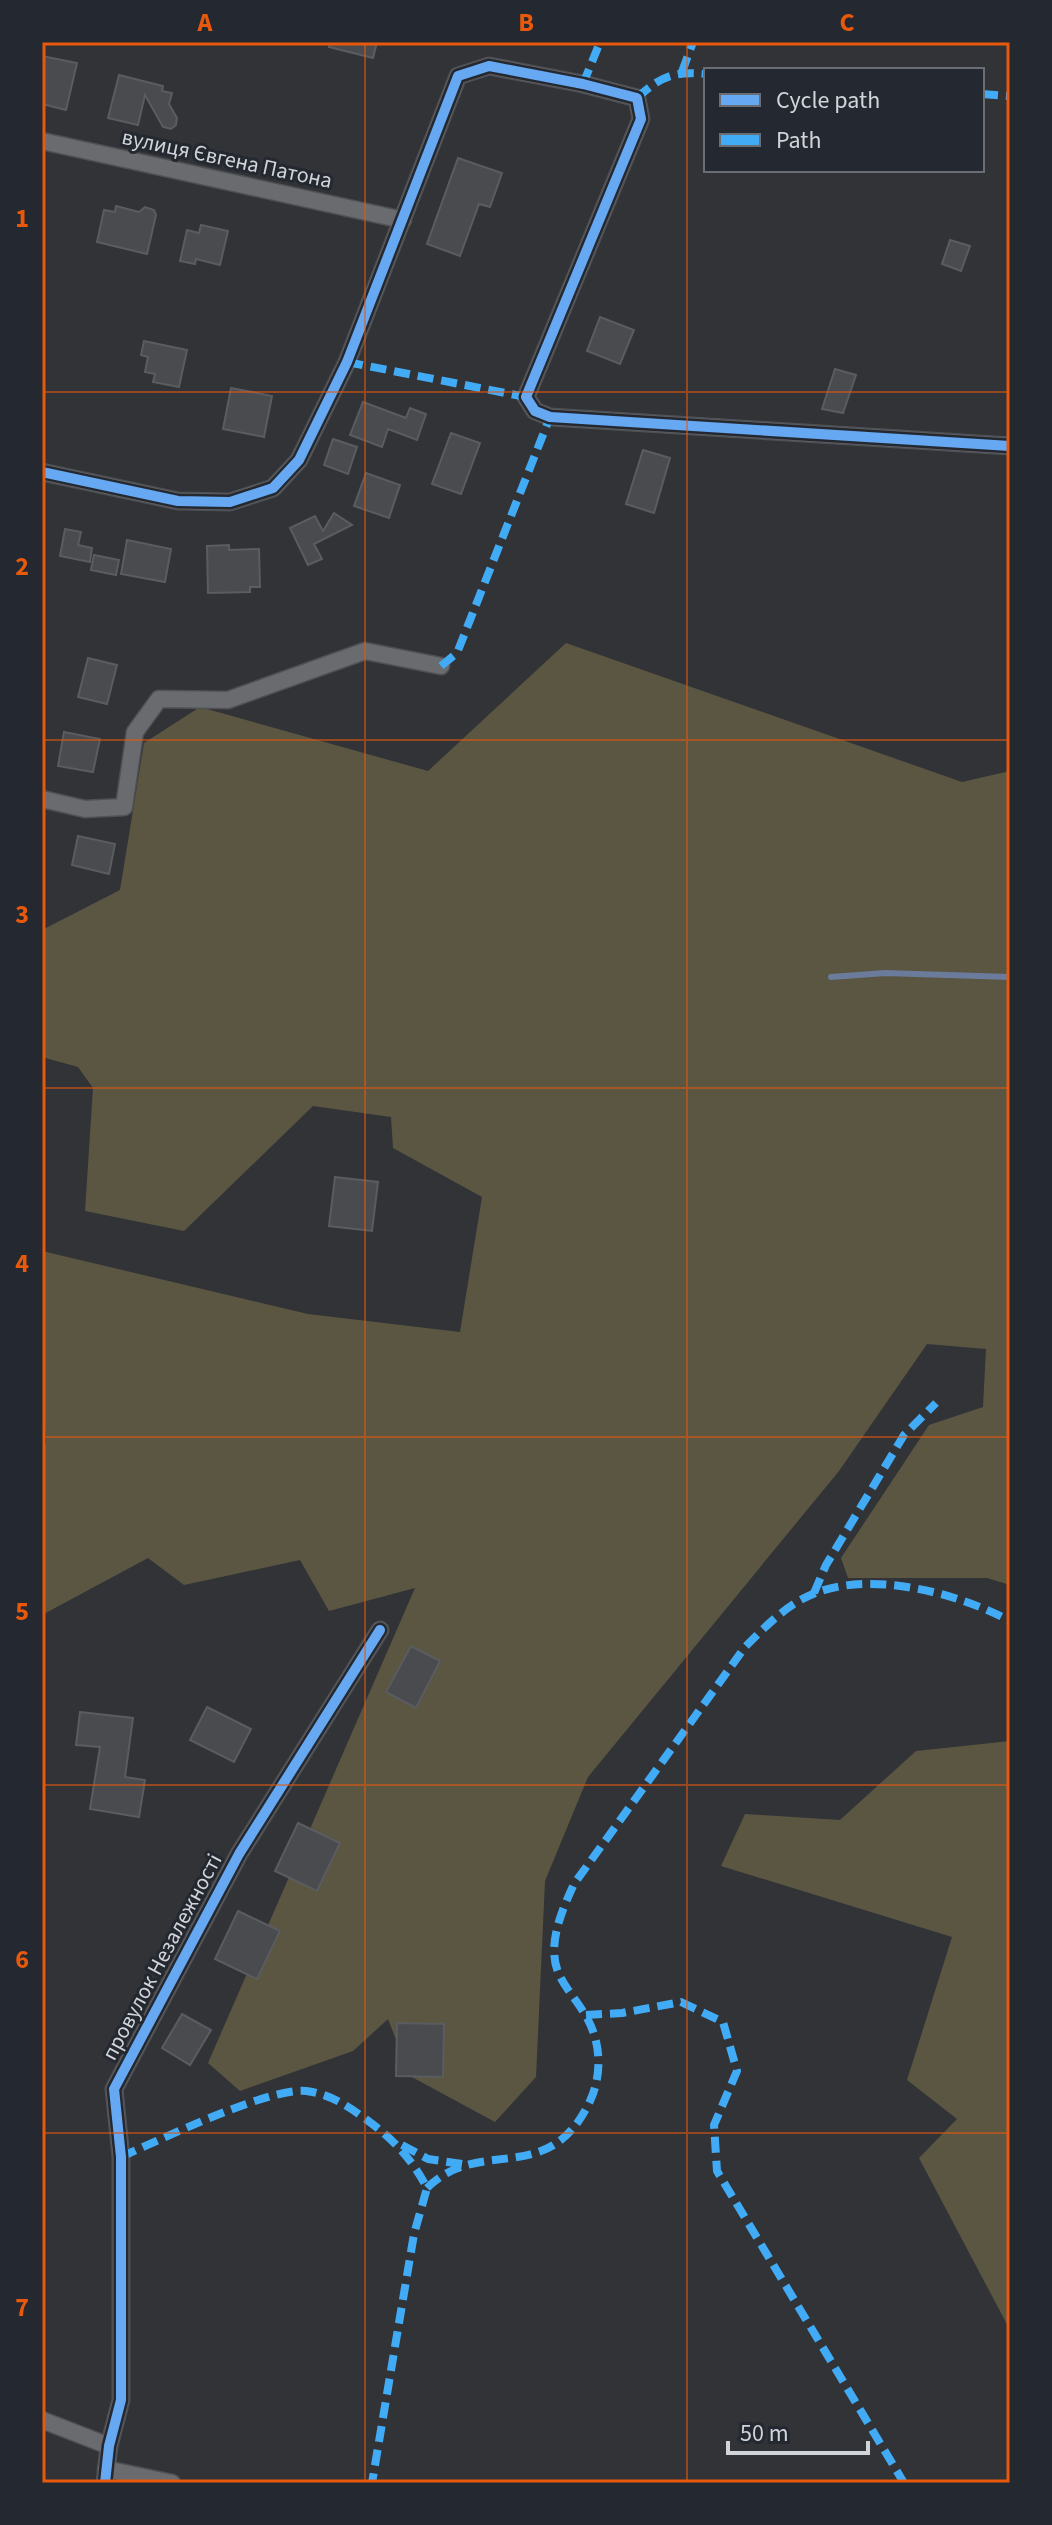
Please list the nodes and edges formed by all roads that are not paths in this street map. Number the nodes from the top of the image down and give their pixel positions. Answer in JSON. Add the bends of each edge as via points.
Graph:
{"nodes":[{"id":1,"x":42,"y":141,"type":"edge"},
{"id":2,"x":403,"y":220,"type":"junction"},
{"id":3,"x":1010,"y":446,"type":"edge"},
{"id":4,"x":42,"y":472,"type":"edge"},
{"id":5,"x":441,"y":666,"type":"dead end"},
{"id":6,"x":42,"y":799,"type":"edge"},
{"id":7,"x":380,"y":1630,"type":"dead end"},
{"id":8,"x":42,"y":2420,"type":"edge"},
{"id":9,"x":109,"y":2446,"type":"junction"},
{"id":10,"x":106,"y":2476,"type":"edge"},
{"id":11,"x":172,"y":2483,"type":"edge"}],
"edges":[{"from":1,"to":2,"type":"street","name":"вулиця Євгена Патона"},
{"from":2,"to":3,"type":"street","via":[[458,76],[489,66],[637,98],[641,119],[526,397],[535,411],[550,417]]},
{"from":2,"to":4,"type":"street","via":[[347,362],[299,460],[273,488],[230,502],[178,501]]},
{"from":5,"to":6,"type":"street","via":[[365,651],[228,700],[159,699],[135,732],[124,807],[85,809]]},
{"from":7,"to":9,"type":"street","name":"провулок Незалежності","via":[[239,1854],[114,2089],[121,2157],[121,2400]]},
{"from":8,"to":9,"type":"street"},
{"from":9,"to":10,"type":"street","name":"провулок Незалежності"},
{"from":10,"to":11,"type":"street"}]}
